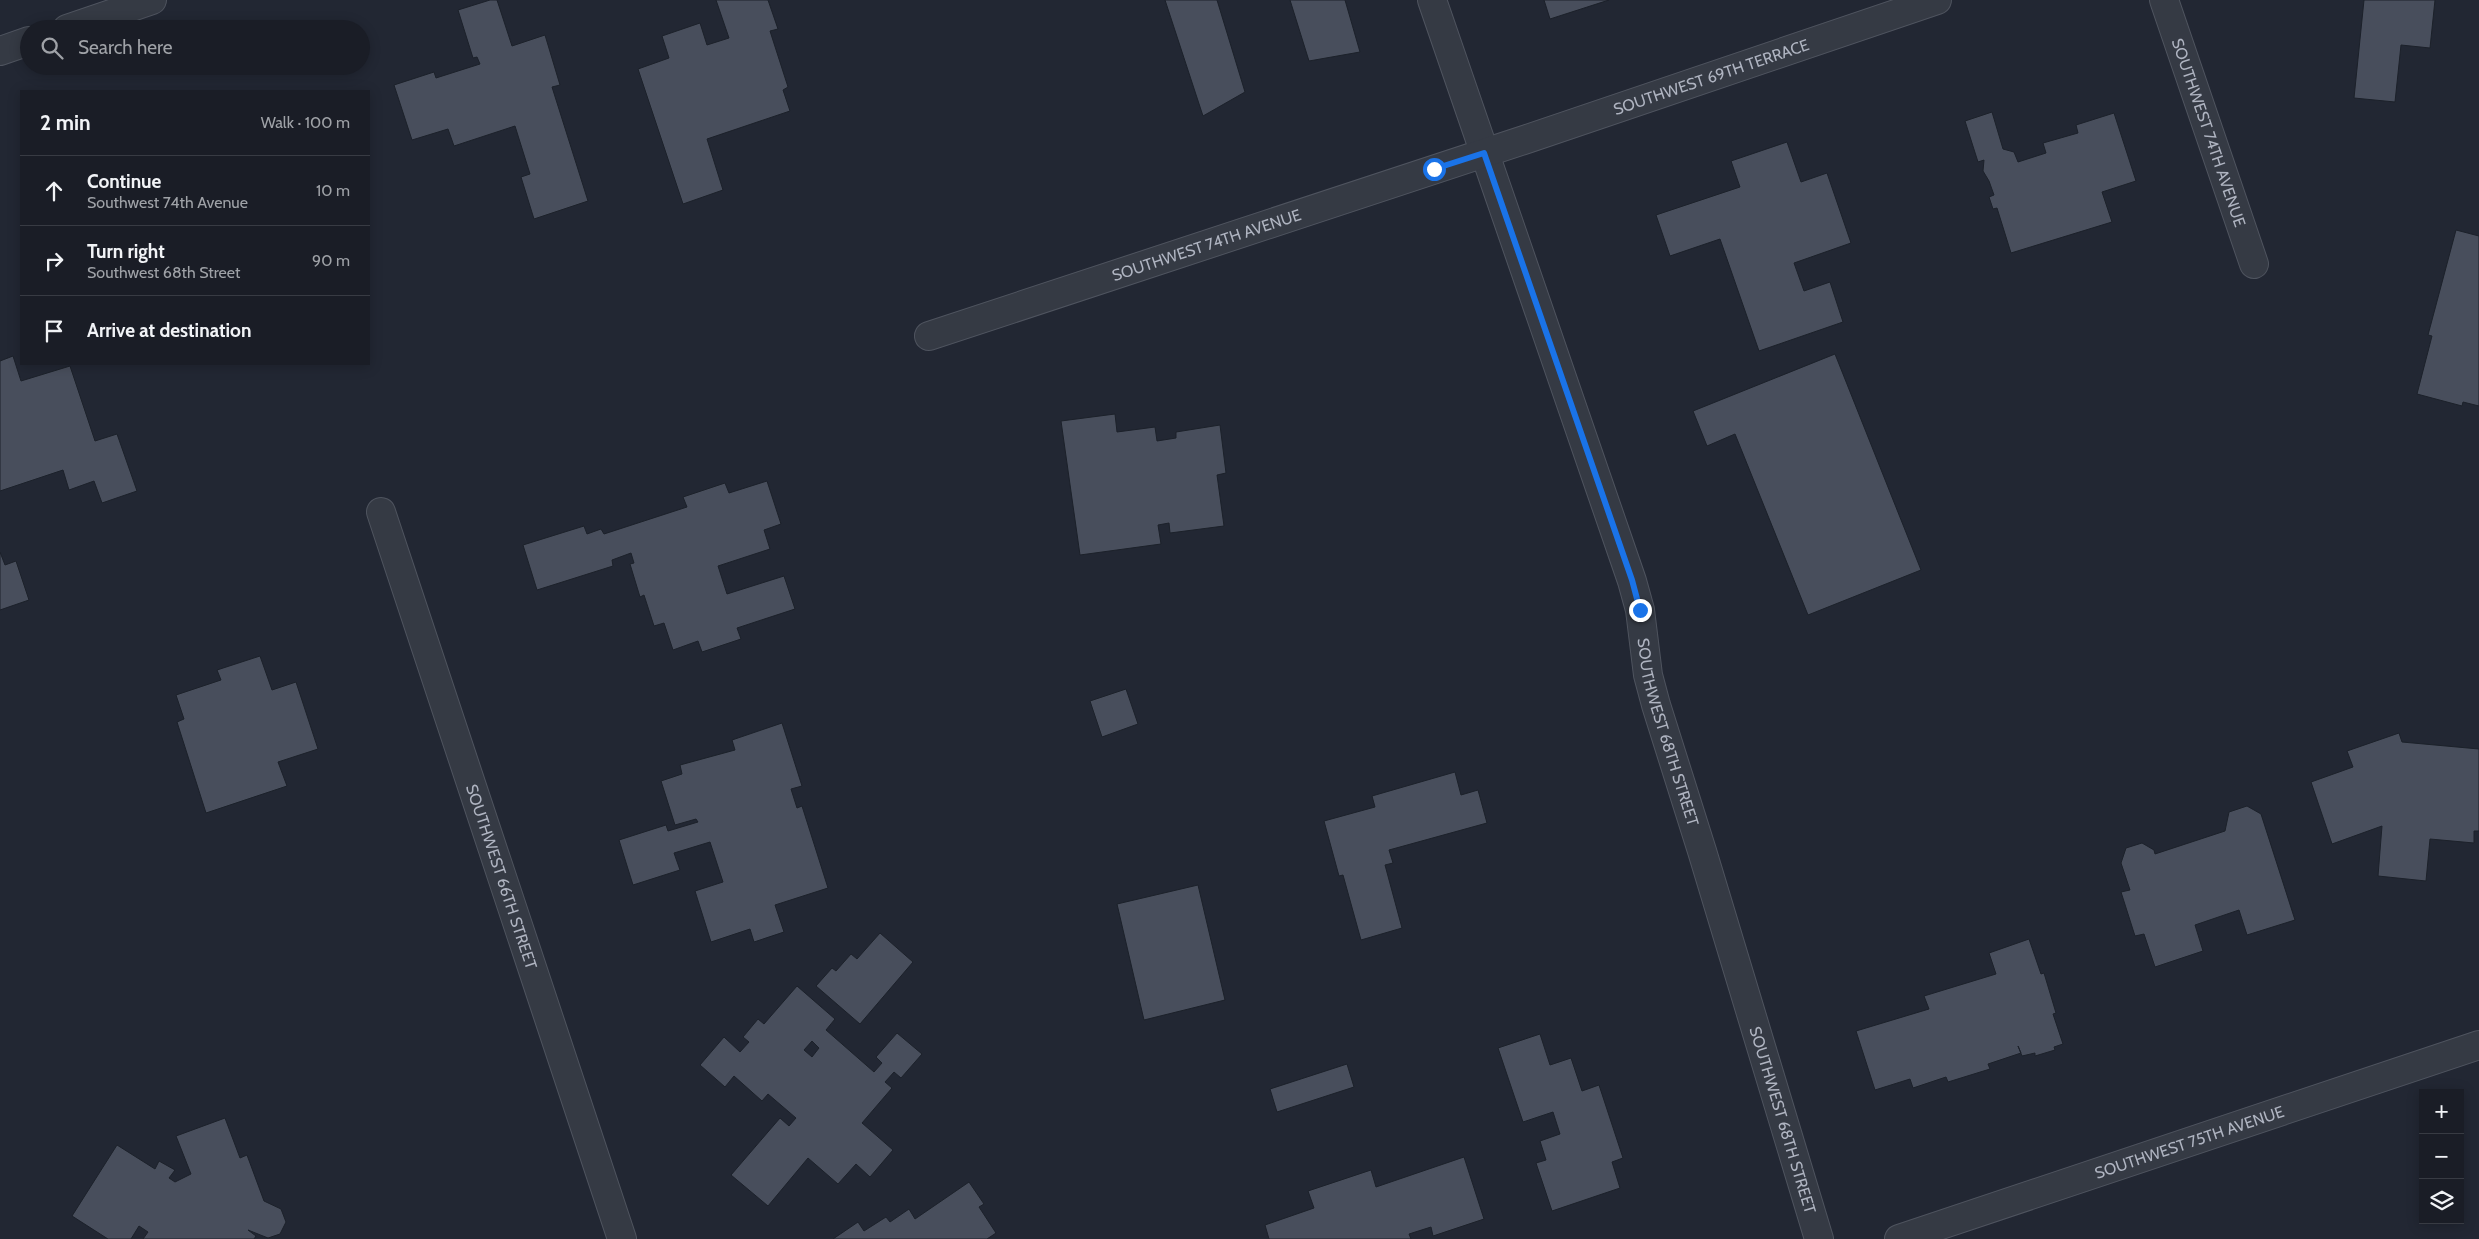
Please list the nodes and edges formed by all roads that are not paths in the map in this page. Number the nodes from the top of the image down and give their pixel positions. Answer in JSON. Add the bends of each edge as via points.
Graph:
{"nodes":[{"id":1,"x":152,"y":0,"type":"edge"},
{"id":2,"x":1432,"y":0,"type":"edge"},
{"id":3,"x":1937,"y":0,"type":"edge"},
{"id":4,"x":2164,"y":0,"type":"edge"},
{"id":5,"x":93,"y":20,"type":"edge"},
{"id":6,"x":20,"y":45,"type":"edge"},
{"id":7,"x":0,"y":51,"type":"edge"},
{"id":8,"x":1484,"y":153,"type":"junction"},
{"id":9,"x":2254,"y":264,"type":"dead end"},
{"id":10,"x":929,"y":336,"type":"dead end"},
{"id":11,"x":381,"y":512,"type":"dead end"},
{"id":12,"x":2479,"y":1046,"type":"edge"},
{"id":13,"x":622,"y":1239,"type":"edge"},
{"id":14,"x":1819,"y":1239,"type":"edge"},
{"id":15,"x":1899,"y":1239,"type":"edge"}],
"edges":[{"from":1,"to":5,"type":"street"},
{"from":2,"to":8,"type":"street","name":"SOUTHWEST 68TH STREET"},
{"from":3,"to":8,"type":"street","name":"SOUTHWEST 69TH TERRACE"},
{"from":4,"to":9,"type":"street","name":"SOUTHWEST 74TH AVENUE"},
{"from":6,"to":7,"type":"street"},
{"from":8,"to":10,"type":"street","name":"SOUTHWEST 74TH AVENUE"},
{"from":8,"to":14,"type":"street","name":"SOUTHWEST 68TH STREET","via":[[1632,580],[1656,706]]},
{"from":11,"to":13,"type":"street","name":"SOUTHWEST 66TH STREET"},
{"from":12,"to":15,"type":"street","name":"SOUTHWEST 75TH AVENUE"}]}
